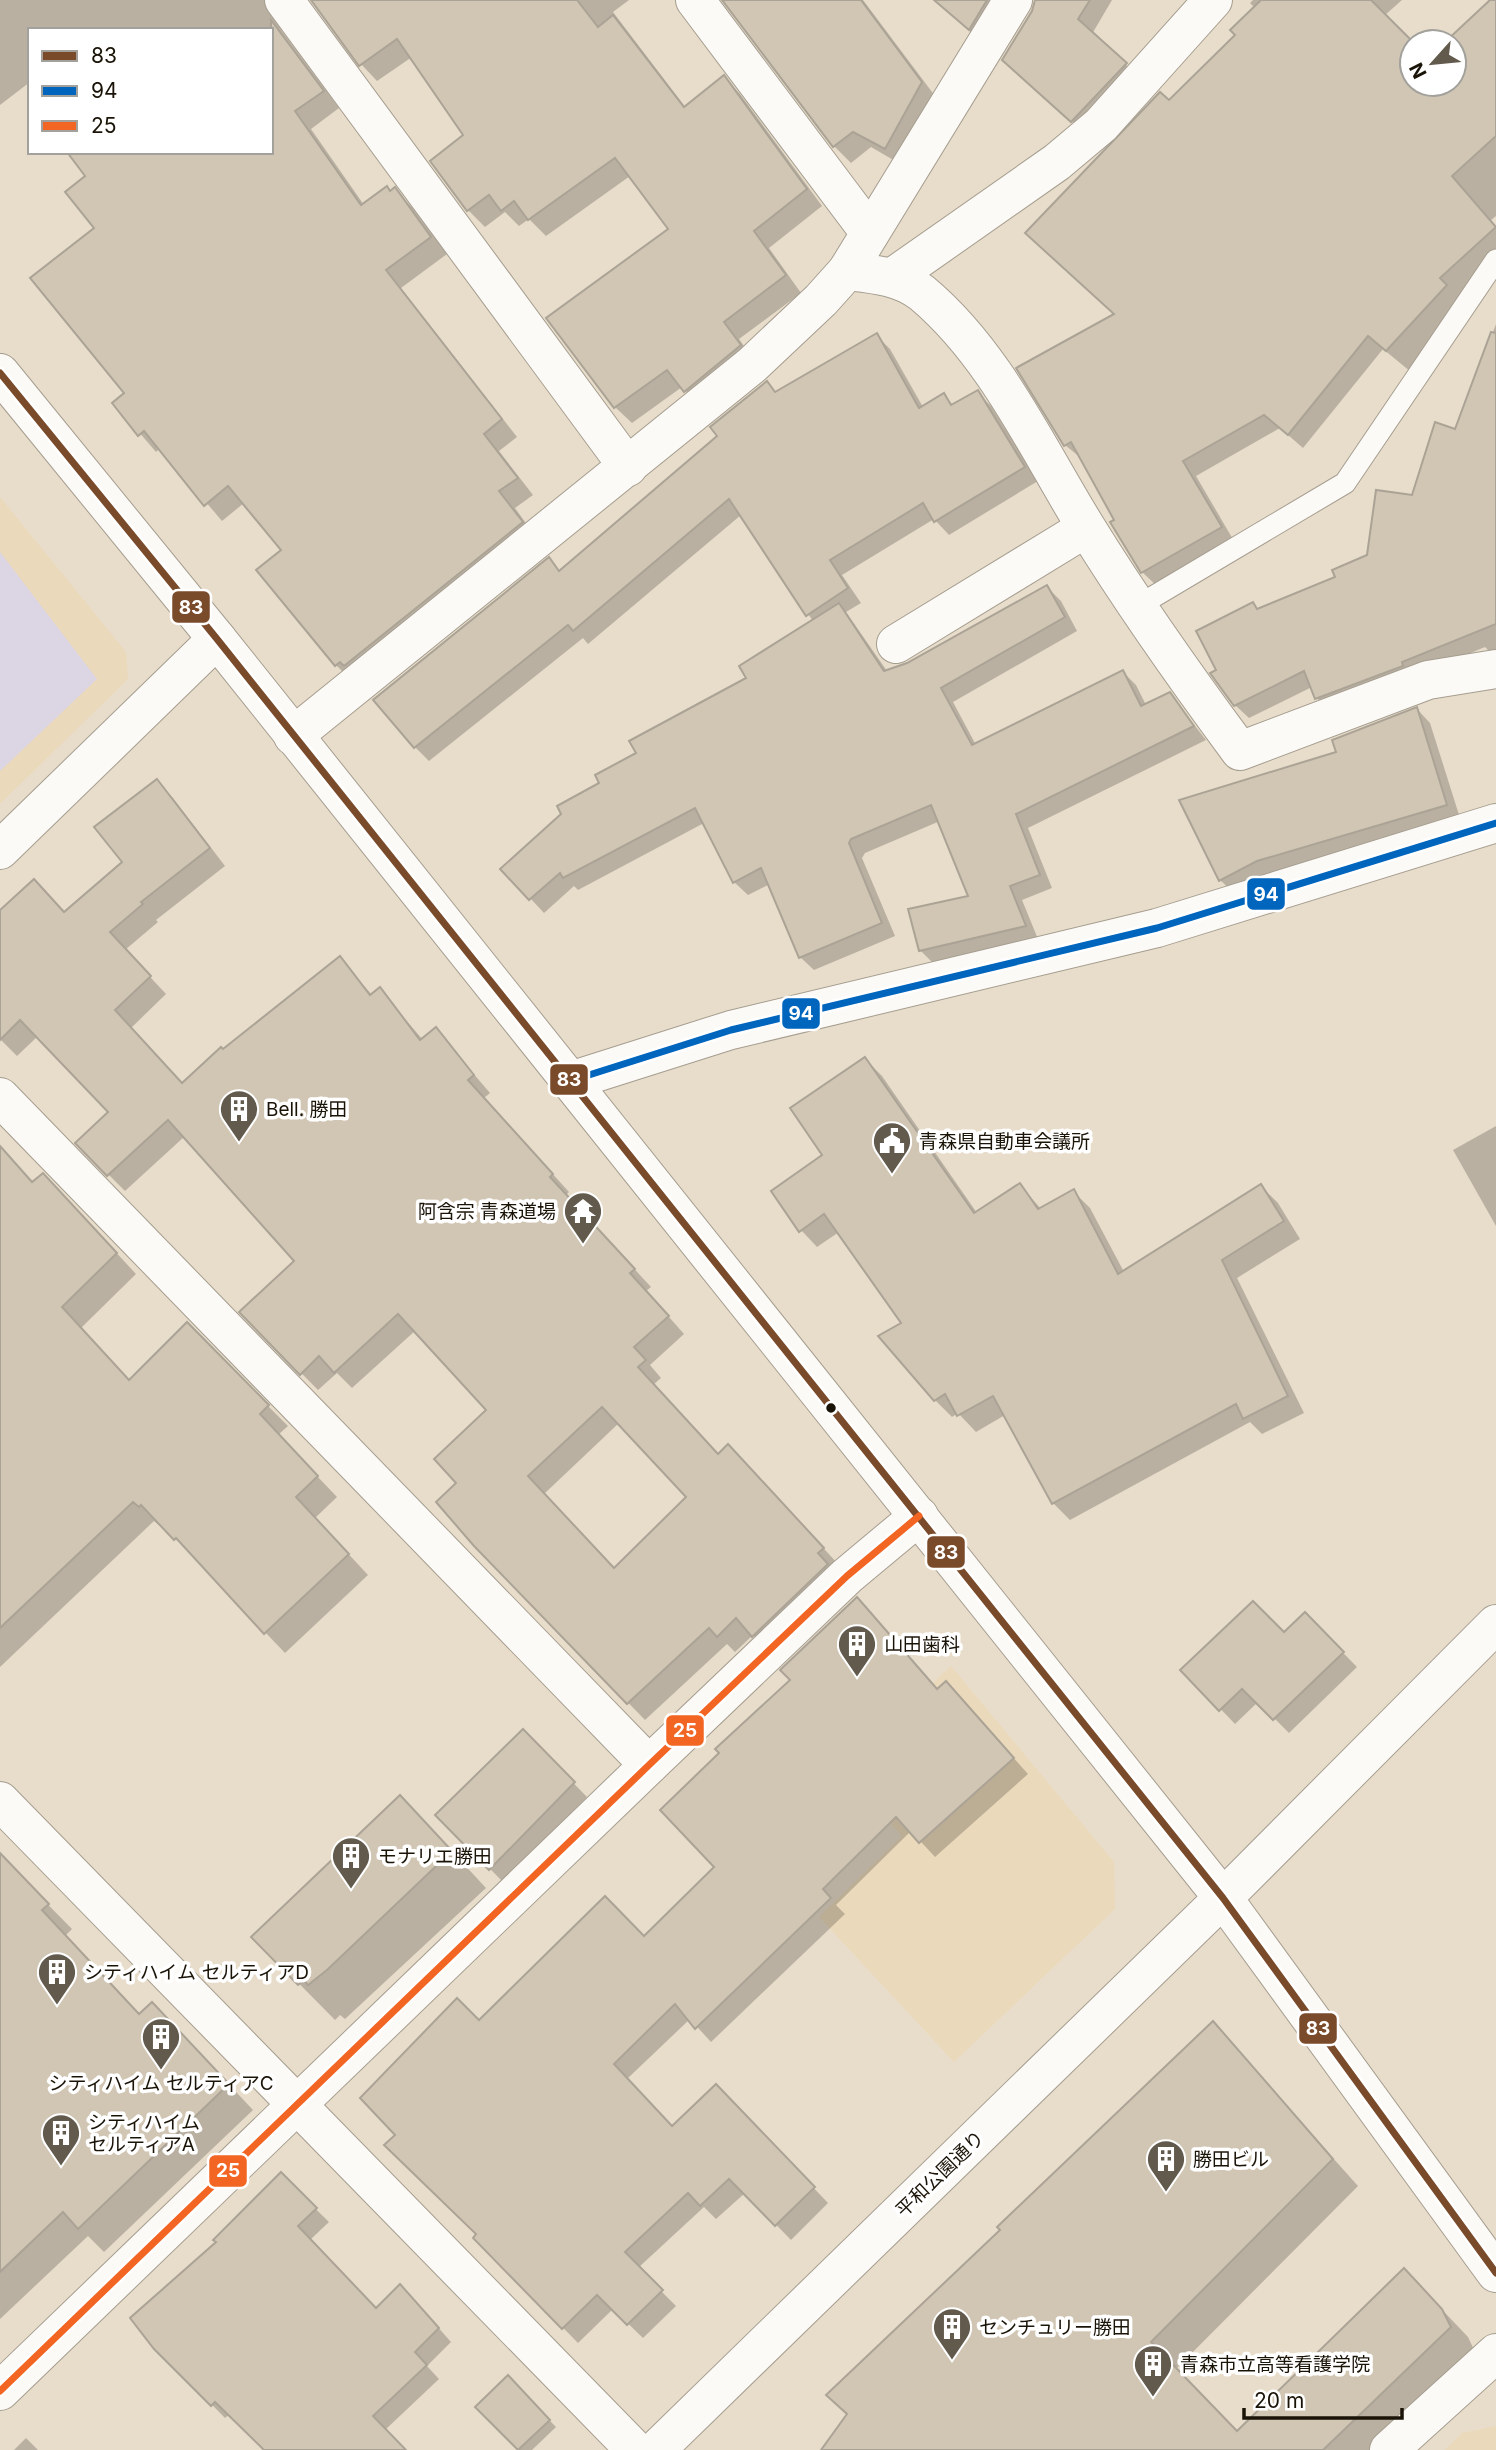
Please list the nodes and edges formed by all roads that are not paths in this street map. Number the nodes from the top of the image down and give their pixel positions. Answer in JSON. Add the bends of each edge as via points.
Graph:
{"nodes":[{"id":1,"x":285,"y":0,"type":"edge"},
{"id":2,"x":695,"y":0,"type":"edge"},
{"id":3,"x":1013,"y":0,"type":"edge"},
{"id":4,"x":1213,"y":0,"type":"edge"},
{"id":5,"x":870,"y":233,"type":"junction"},
{"id":6,"x":1496,"y":260,"type":"edge"},
{"id":7,"x":847,"y":271,"type":"junction"},
{"id":8,"x":892,"y":277,"type":"junction"},
{"id":9,"x":0,"y":373,"type":"edge"},
{"id":10,"x":628,"y":467,"type":"junction"},
{"id":11,"x":1086,"y":528,"type":"junction"},
{"id":12,"x":1136,"y":607,"type":"junction"},
{"id":13,"x":218,"y":639,"type":"junction"},
{"id":14,"x":896,"y":644,"type":"dead end"},
{"id":15,"x":1496,"y":669,"type":"edge"},
{"id":16,"x":293,"y":736,"type":"junction"},
{"id":17,"x":1496,"y":823,"type":"edge"},
{"id":18,"x":0,"y":850,"type":"edge"},
{"id":19,"x":570,"y":1081,"type":"junction"},
{"id":20,"x":0,"y":1097,"type":"edge"},
{"id":21,"x":919,"y":1516,"type":"junction"},
{"id":22,"x":1496,"y":1624,"type":"edge"},
{"id":23,"x":649,"y":1765,"type":"junction"},
{"id":24,"x":0,"y":1801,"type":"edge"},
{"id":25,"x":1223,"y":1898,"type":"junction"},
{"id":26,"x":297,"y":2106,"type":"junction"},
{"id":27,"x":1496,"y":2273,"type":"edge"},
{"id":28,"x":1496,"y":2353,"type":"edge"},
{"id":29,"x":0,"y":2391,"type":"edge"},
{"id":30,"x":635,"y":2450,"type":"edge"},
{"id":31,"x":656,"y":2450,"type":"edge"},
{"id":32,"x":1389,"y":2450,"type":"edge"}],
"edges":[{"from":1,"to":10,"type":"street"},
{"from":2,"to":5,"type":"street"},
{"from":3,"to":5,"type":"street"},
{"from":4,"to":8,"type":"street","via":[[1101,125],[1057,162]]},
{"from":5,"to":7,"type":"street"},
{"from":6,"to":12,"type":"lane","via":[[1345,483]]},
{"from":7,"to":8,"type":"street"},
{"from":7,"to":10,"type":"street","via":[[752,365]]},
{"from":8,"to":11,"type":"street","via":[[919,291],[956,325],[989,368]]},
{"from":9,"to":13,"type":"street"},
{"from":10,"to":16,"type":"street"},
{"from":11,"to":12,"type":"street"},
{"from":11,"to":14,"type":"street"},
{"from":12,"to":15,"type":"street","via":[[1240,751],[1428,680]]},
{"from":13,"to":16,"type":"street"},
{"from":13,"to":18,"type":"street"},
{"from":16,"to":19,"type":"street"},
{"from":17,"to":19,"type":"street","via":[[1157,929],[731,1030]]},
{"from":19,"to":21,"type":"street"},
{"from":20,"to":23,"type":"street"},
{"from":21,"to":23,"type":"street","via":[[847,1576]]},
{"from":21,"to":25,"type":"street"},
{"from":22,"to":25,"type":"street","name":"平和公園通り"},
{"from":23,"to":26,"type":"street"},
{"from":24,"to":26,"type":"street"},
{"from":25,"to":27,"type":"street"},
{"from":25,"to":31,"type":"street","name":"平和公園通り"},
{"from":26,"to":29,"type":"street"},
{"from":26,"to":30,"type":"street"},
{"from":28,"to":32,"type":"street"}]}
